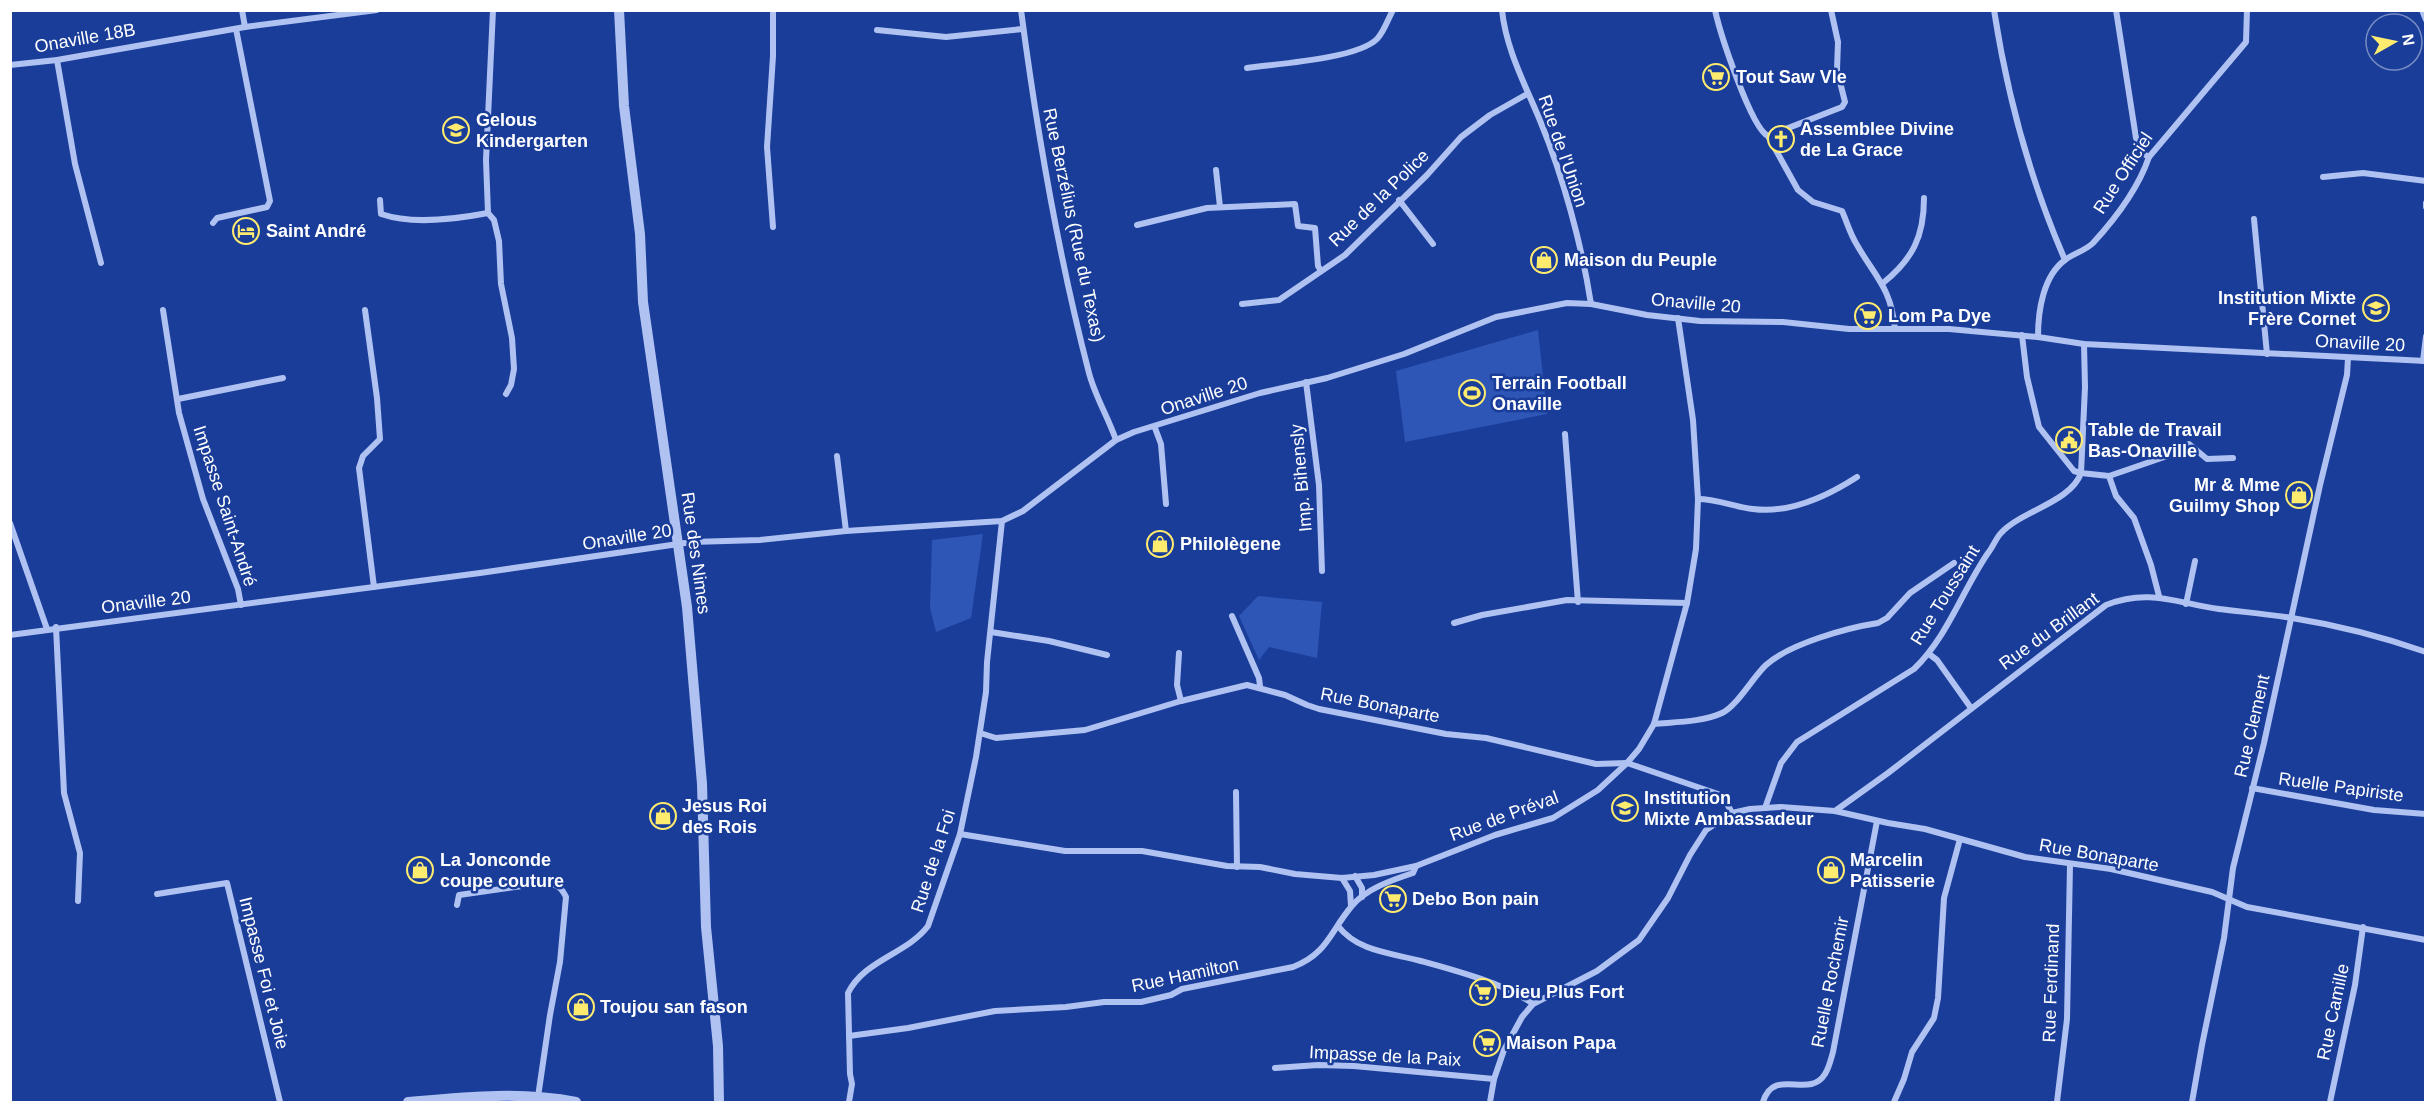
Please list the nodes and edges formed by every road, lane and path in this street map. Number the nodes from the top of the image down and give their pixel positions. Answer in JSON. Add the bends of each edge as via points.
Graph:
{"nodes":[{"id":1,"x":242,"y":10,"type":"edge"},
{"id":2,"x":377,"y":10,"type":"edge"},
{"id":3,"x":493,"y":10,"type":"edge"},
{"id":4,"x":619,"y":10,"type":"edge"},
{"id":5,"x":773,"y":10,"type":"edge"},
{"id":6,"x":1020,"y":10,"type":"edge"},
{"id":7,"x":1393,"y":10,"type":"edge"},
{"id":8,"x":1502,"y":10,"type":"edge"},
{"id":9,"x":1715,"y":10,"type":"edge"},
{"id":10,"x":1830,"y":10,"type":"edge"},
{"id":11,"x":1994,"y":10,"type":"edge"},
{"id":12,"x":2116,"y":10,"type":"edge"},
{"id":13,"x":2247,"y":10,"type":"edge"},
{"id":14,"x":2422,"y":10,"type":"edge"},
{"id":15,"x":2426,"y":20,"type":"edge"},
{"id":16,"x":245,"y":27,"type":"junction"},
{"id":17,"x":236,"y":29,"type":"junction"},
{"id":18,"x":1022,"y":29,"type":"junction"},
{"id":19,"x":877,"y":30,"type":"dead end"},
{"id":20,"x":57,"y":60,"type":"junction"},
{"id":21,"x":10,"y":65,"type":"edge"},
{"id":22,"x":1246,"y":68,"type":"dead end"},
{"id":23,"x":1527,"y":94,"type":"junction"},
{"id":24,"x":1768,"y":136,"type":"junction"},
{"id":25,"x":2149,"y":157,"type":"junction"},
{"id":26,"x":1216,"y":170,"type":"dead end"},
{"id":27,"x":2323,"y":177,"type":"dead end"},
{"id":28,"x":2426,"y":181,"type":"edge"},
{"id":29,"x":1924,"y":198,"type":"dead end"},
{"id":30,"x":380,"y":200,"type":"dead end"},
{"id":31,"x":1399,"y":200,"type":"junction"},
{"id":32,"x":1220,"y":207,"type":"junction"},
{"id":33,"x":488,"y":213,"type":"junction"},
{"id":34,"x":2254,"y":219,"type":"dead end"},
{"id":35,"x":213,"y":223,"type":"dead end"},
{"id":36,"x":1137,"y":225,"type":"dead end"},
{"id":37,"x":773,"y":227,"type":"dead end"},
{"id":38,"x":1433,"y":244,"type":"dead end"},
{"id":39,"x":2065,"y":260,"type":"junction"},
{"id":40,"x":101,"y":263,"type":"dead end"},
{"id":41,"x":1321,"y":272,"type":"junction"},
{"id":42,"x":1883,"y":284,"type":"junction"},
{"id":43,"x":1242,"y":304,"type":"dead end"},
{"id":44,"x":1591,"y":304,"type":"junction"},
{"id":45,"x":163,"y":310,"type":"dead end"},
{"id":46,"x":365,"y":310,"type":"dead end"},
{"id":47,"x":1678,"y":318,"type":"junction"},
{"id":48,"x":1895,"y":329,"type":"junction"},
{"id":49,"x":2022,"y":335,"type":"junction"},
{"id":50,"x":2038,"y":336,"type":"junction"},
{"id":51,"x":2426,"y":336,"type":"edge"},
{"id":52,"x":2084,"y":344,"type":"junction"},
{"id":53,"x":2267,"y":354,"type":"junction"},
{"id":54,"x":2348,"y":358,"type":"junction"},
{"id":55,"x":2424,"y":361,"type":"edge"},
{"id":56,"x":284,"y":378,"type":"dead end"},
{"id":57,"x":1306,"y":382,"type":"junction"},
{"id":58,"x":506,"y":394,"type":"dead end"},
{"id":59,"x":178,"y":399,"type":"junction"},
{"id":60,"x":1155,"y":428,"type":"junction"},
{"id":61,"x":1564,"y":434,"type":"dead end"},
{"id":62,"x":1116,"y":440,"type":"junction"},
{"id":63,"x":837,"y":456,"type":"dead end"},
{"id":64,"x":2233,"y":458,"type":"dead end"},
{"id":65,"x":2081,"y":473,"type":"junction"},
{"id":66,"x":2109,"y":476,"type":"junction"},
{"id":67,"x":1857,"y":477,"type":"dead end"},
{"id":68,"x":1698,"y":499,"type":"junction"},
{"id":69,"x":1166,"y":504,"type":"dead end"},
{"id":70,"x":1002,"y":521,"type":"junction"},
{"id":71,"x":10,"y":523,"type":"edge"},
{"id":72,"x":846,"y":531,"type":"junction"},
{"id":73,"x":678,"y":544,"type":"junction"},
{"id":74,"x":2195,"y":561,"type":"dead end"},
{"id":75,"x":1954,"y":562,"type":"dead end"},
{"id":76,"x":1322,"y":571,"type":"dead end"},
{"id":77,"x":374,"y":587,"type":"junction"},
{"id":78,"x":2159,"y":596,"type":"junction"},
{"id":79,"x":1578,"y":602,"type":"junction"},
{"id":80,"x":1687,"y":603,"type":"junction"},
{"id":81,"x":2186,"y":604,"type":"junction"},
{"id":82,"x":241,"y":605,"type":"junction"},
{"id":83,"x":1232,"y":616,"type":"dead end"},
{"id":84,"x":2293,"y":618,"type":"junction"},
{"id":85,"x":1455,"y":623,"type":"dead end"},
{"id":86,"x":56,"y":627,"type":"junction"},
{"id":87,"x":47,"y":629,"type":"junction"},
{"id":88,"x":991,"y":632,"type":"junction"},
{"id":89,"x":10,"y":635,"type":"edge"},
{"id":90,"x":2426,"y":652,"type":"edge"},
{"id":91,"x":1179,"y":653,"type":"dead end"},
{"id":92,"x":1929,"y":654,"type":"junction"},
{"id":93,"x":1107,"y":655,"type":"dead end"},
{"id":94,"x":1260,"y":686,"type":"junction"},
{"id":95,"x":1181,"y":700,"type":"junction"},
{"id":96,"x":1971,"y":708,"type":"junction"},
{"id":97,"x":1654,"y":724,"type":"junction"},
{"id":98,"x":980,"y":734,"type":"junction"},
{"id":99,"x":1627,"y":763,"type":"junction"},
{"id":100,"x":2252,"y":788,"type":"junction"},
{"id":101,"x":1236,"y":792,"type":"dead end"},
{"id":102,"x":1765,"y":808,"type":"junction"},
{"id":103,"x":1835,"y":811,"type":"junction"},
{"id":104,"x":1732,"y":813,"type":"junction"},
{"id":105,"x":2426,"y":814,"type":"edge"},
{"id":106,"x":1877,"y":821,"type":"junction"},
{"id":107,"x":960,"y":834,"type":"junction"},
{"id":108,"x":1960,"y":839,"type":"junction"},
{"id":109,"x":2070,"y":865,"type":"junction"},
{"id":110,"x":1416,"y":866,"type":"junction"},
{"id":111,"x":1237,"y":867,"type":"junction"},
{"id":112,"x":1355,"y":876,"type":"junction"},
{"id":113,"x":1342,"y":878,"type":"junction"},
{"id":114,"x":157,"y":894,"type":"dead end"},
{"id":115,"x":1362,"y":897,"type":"junction"},
{"id":116,"x":2228,"y":899,"type":"junction"},
{"id":117,"x":78,"y":901,"type":"dead end"},
{"id":118,"x":457,"y":904,"type":"dead end"},
{"id":119,"x":1351,"y":906,"type":"junction"},
{"id":120,"x":1338,"y":926,"type":"junction"},
{"id":121,"x":2363,"y":927,"type":"junction"},
{"id":122,"x":2426,"y":940,"type":"edge"},
{"id":123,"x":1533,"y":1004,"type":"junction"},
{"id":124,"x":849,"y":1036,"type":"junction"},
{"id":125,"x":1275,"y":1068,"type":"dead end"},
{"id":126,"x":1494,"y":1079,"type":"junction"},
{"id":127,"x":538,"y":1096,"type":"junction"},
{"id":128,"x":280,"y":1102,"type":"edge"},
{"id":129,"x":410,"y":1102,"type":"edge"},
{"id":130,"x":576,"y":1102,"type":"edge"},
{"id":131,"x":719,"y":1102,"type":"edge"},
{"id":132,"x":849,"y":1102,"type":"edge"},
{"id":133,"x":1490,"y":1102,"type":"edge"},
{"id":134,"x":1763,"y":1102,"type":"edge"},
{"id":135,"x":1894,"y":1102,"type":"edge"},
{"id":136,"x":2057,"y":1102,"type":"edge"},
{"id":137,"x":2192,"y":1102,"type":"edge"},
{"id":138,"x":2330,"y":1102,"type":"edge"}],
"edges":[{"from":1,"to":16,"type":"street"},
{"from":2,"to":16,"type":"street","name":"Onaville 18B"},
{"from":3,"to":33,"type":"street","via":[[486,132]]},
{"from":4,"to":73,"type":"street","name":"Rue des Nimes","via":[[643,302]]},
{"from":5,"to":37,"type":"street","via":[[767,147]]},
{"from":6,"to":18,"type":"street","name":"Rue Berzélius (Rue du Texas)"},
{"from":7,"to":22,"type":"street","via":[[1377,40],[1368,45],[1336,56]]},
{"from":8,"to":23,"type":"street","name":"Rue de l'Union"},
{"from":9,"to":24,"type":"street","via":[[1748,107],[1761,133]]},
{"from":10,"to":24,"type":"street","via":[[1845,102]]},
{"from":11,"to":39,"type":"street","via":[[2009,92]]},
{"from":12,"to":25,"type":"street","via":[[2136,138],[2142,153]]},
{"from":13,"to":25,"type":"street","name":"Rue Officiel","via":[[2246,42]]},
{"from":14,"to":15,"type":"street"},
{"from":16,"to":17,"type":"street","name":"Onaville 18B"},
{"from":17,"to":20,"type":"street","name":"Onaville 18B"},
{"from":17,"to":35,"type":"street","via":[[270,201],[267,207],[217,218]]},
{"from":18,"to":19,"type":"street","via":[[946,37]]},
{"from":18,"to":62,"type":"street","name":"Rue Berzélius (Rue du Texas)","via":[[1067,277],[1090,375]]},
{"from":20,"to":21,"type":"street","name":"Onaville 18B"},
{"from":20,"to":40,"type":"street","via":[[75,164]]},
{"from":23,"to":31,"type":"street","name":"Rue de la Police","via":[[1468,131]]},
{"from":23,"to":44,"type":"street","name":"Rue de l'Union","via":[[1567,201]]},
{"from":24,"to":42,"type":"street","via":[[1798,190],[1813,202],[1842,211],[1854,240]]},
{"from":25,"to":39,"type":"street","name":"Rue Officiel","via":[[2134,190],[2100,235]]},
{"from":26,"to":32,"type":"street"},
{"from":27,"to":28,"type":"street","via":[[2363,173]]},
{"from":29,"to":42,"type":"street","via":[[1923,226],[1918,239],[1901,267]]},
{"from":30,"to":33,"type":"street","via":[[381,214],[399,219]]},
{"from":31,"to":38,"type":"street"},
{"from":31,"to":41,"type":"street","name":"Rue de la Police","via":[[1345,255]]},
{"from":32,"to":36,"type":"street"},
{"from":32,"to":41,"type":"street","via":[[1295,204],[1298,226],[1315,228]]},
{"from":33,"to":58,"type":"street","via":[[494,220],[499,241],[501,284],[512,338],[514,369]]},
{"from":34,"to":53,"type":"street"},
{"from":39,"to":50,"type":"street","name":"Rue Officiel","via":[[2043,295]]},
{"from":41,"to":43,"type":"street","name":"Rue de la Police","via":[[1279,300]]},
{"from":42,"to":48,"type":"street"},
{"from":44,"to":47,"type":"street","name":"Onaville 20"},
{"from":44,"to":57,"type":"street","name":"Onaville 20","via":[[1567,303],[1496,317],[1404,354]]},
{"from":45,"to":59,"type":"street","name":"Impasse Saint-André"},
{"from":46,"to":77,"type":"street","via":[[380,439],[363,456],[359,468]]},
{"from":47,"to":48,"type":"street","name":"Onaville 20"},
{"from":47,"to":68,"type":"street","name":"Rue de Préval","via":[[1693,420]]},
{"from":48,"to":49,"type":"street","name":"Onaville 20"},
{"from":49,"to":50,"type":"street","name":"Onaville 20"},
{"from":49,"to":65,"type":"street","via":[[2039,426],[2074,471]]},
{"from":50,"to":52,"type":"street","name":"Onaville 20"},
{"from":51,"to":55,"type":"street"},
{"from":52,"to":53,"type":"street","name":"Onaville 20"},
{"from":52,"to":65,"type":"street"},
{"from":53,"to":54,"type":"street","name":"Onaville 20"},
{"from":54,"to":55,"type":"street","name":"Onaville 20"},
{"from":54,"to":84,"type":"street","name":"Rue Clement"},
{"from":56,"to":59,"type":"street"},
{"from":57,"to":60,"type":"street","name":"Onaville 20","via":[[1249,396]]},
{"from":57,"to":76,"type":"street","name":"Imp. Bihensly","via":[[1319,485]]},
{"from":59,"to":82,"type":"street","name":"Impasse Saint-André","via":[[203,499]]},
{"from":60,"to":62,"type":"street","name":"Onaville 20"},
{"from":60,"to":69,"type":"street","via":[[1161,444]]},
{"from":61,"to":79,"type":"street"},
{"from":62,"to":70,"type":"street","name":"Onaville 20","via":[[1023,512]]},
{"from":63,"to":72,"type":"street"},
{"from":64,"to":66,"type":"street","via":[[2207,459],[2189,444],[2176,453]]},
{"from":65,"to":66,"type":"street"},
{"from":65,"to":92,"type":"street","name":"Rue Toussaint","via":[[2068,491],[2000,534]]},
{"from":66,"to":78,"type":"street","via":[[2116,496],[2134,518]]},
{"from":67,"to":68,"type":"street","via":[[1824,497],[1781,509],[1753,509]]},
{"from":68,"to":80,"type":"street","name":"Rue de Préval","via":[[1696,549]]},
{"from":70,"to":72,"type":"street","name":"Onaville 20"},
{"from":70,"to":88,"type":"street","name":"Rue de la Foi"},
{"from":71,"to":87,"type":"street"},
{"from":72,"to":73,"type":"street","name":"Onaville 20"},
{"from":73,"to":77,"type":"street","name":"Onaville 20"},
{"from":73,"to":131,"type":"street","name":"Rue des Nimes","via":[[702,784],[705,909],[718,1046]]},
{"from":74,"to":81,"type":"street"},
{"from":75,"to":97,"type":"street","via":[[1910,593],[1887,618],[1804,643],[1776,658],[1722,713]]},
{"from":77,"to":82,"type":"street","name":"Onaville 20"},
{"from":78,"to":81,"type":"street","name":"Rue du Brillant"},
{"from":78,"to":96,"type":"street","name":"Rue du Brillant","via":[[2136,596],[2106,605]]},
{"from":79,"to":80,"type":"street"},
{"from":79,"to":85,"type":"street","via":[[1549,602]]},
{"from":80,"to":97,"type":"street","name":"Rue de Préval"},
{"from":81,"to":84,"type":"street","name":"Rue du Brillant"},
{"from":82,"to":86,"type":"street","name":"Onaville 20"},
{"from":83,"to":94,"type":"street"},
{"from":84,"to":90,"type":"street","name":"Rue du Brillant"},
{"from":84,"to":100,"type":"street","name":"Rue Clement"},
{"from":86,"to":87,"type":"street","name":"Onaville 20"},
{"from":86,"to":117,"type":"street","via":[[64,793],[80,853]]},
{"from":87,"to":89,"type":"street","name":"Onaville 20"},
{"from":88,"to":93,"type":"street"},
{"from":88,"to":98,"type":"street","name":"Rue de la Foi"},
{"from":91,"to":95,"type":"street","via":[[1177,685]]},
{"from":92,"to":96,"type":"street"},
{"from":92,"to":102,"type":"street","name":"Rue Toussaint","via":[[1896,682],[1797,742],[1781,763]]},
{"from":94,"to":95,"type":"street","name":"Rue Bonaparte","via":[[1240,686]]},
{"from":94,"to":99,"type":"street","name":"Rue Bonaparte","via":[[1319,709],[1486,738],[1596,764]]},
{"from":95,"to":98,"type":"street","name":"Rue Bonaparte","via":[[1085,730],[996,738]]},
{"from":96,"to":103,"type":"street","name":"Rue du Brillant"},
{"from":97,"to":99,"type":"street","name":"Rue de Préval"},
{"from":98,"to":107,"type":"street","name":"Rue de la Foi"},
{"from":99,"to":104,"type":"street","name":"Rue Bonaparte","via":[[1718,794]]},
{"from":99,"to":110,"type":"street","name":"Rue de Préval","via":[[1598,790],[1552,818]]},
{"from":100,"to":105,"type":"street","name":"Ruelle Papiriste","via":[[2374,810]]},
{"from":100,"to":116,"type":"street","name":"Rue Clement"},
{"from":101,"to":111,"type":"street"},
{"from":102,"to":103,"type":"street","name":"Rue Bonaparte"},
{"from":102,"to":104,"type":"street","name":"Rue Bonaparte"},
{"from":103,"to":106,"type":"street","name":"Rue Bonaparte"},
{"from":104,"to":123,"type":"street","via":[[1706,830],[1639,940],[1597,971]]},
{"from":106,"to":108,"type":"street","name":"Rue Bonaparte"},
{"from":106,"to":134,"type":"street","name":"Ruelle Rochemir","via":[[1833,1052],[1825,1075],[1815,1083],[1778,1083]]},
{"from":107,"to":111,"type":"street","name":"Rue de Préval","via":[[1082,853],[1161,853]]},
{"from":107,"to":124,"type":"street","name":"Rue de la Foi","via":[[927,926],[919,938],[853,983],[848,993]]},
{"from":108,"to":109,"type":"street","name":"Rue Bonaparte"},
{"from":108,"to":135,"type":"street","via":[[1944,898],[1934,1018],[1912,1052]]},
{"from":109,"to":116,"type":"street","name":"Rue Bonaparte","via":[[2111,869]]},
{"from":109,"to":136,"type":"street","name":"Rue Ferdinand","via":[[2067,1019]]},
{"from":110,"to":112,"type":"street","name":"Rue de Préval"},
{"from":110,"to":115,"type":"street","name":"Rue Hamilton","via":[[1413,873]]},
{"from":111,"to":113,"type":"street","name":"Rue de Préval"},
{"from":112,"to":113,"type":"street","name":"Rue de Préval"},
{"from":112,"to":115,"type":"street"},
{"from":113,"to":119,"type":"street","via":[[1350,891]]},
{"from":114,"to":128,"type":"street","name":"Impasse Foi et Joie","via":[[226,883]]},
{"from":115,"to":119,"type":"street","name":"Rue Hamilton"},
{"from":116,"to":121,"type":"street","name":"Rue Bonaparte","via":[[2247,907]]},
{"from":116,"to":137,"type":"street","name":"Rue Clement"},
{"from":118,"to":127,"type":"street","via":[[459,895],[544,883],[562,889],[566,897],[560,962]]},
{"from":119,"to":120,"type":"street","name":"Rue Hamilton"},
{"from":120,"to":123,"type":"street","via":[[1372,950],[1502,988]]},
{"from":120,"to":124,"type":"street","name":"Rue Hamilton","via":[[1329,942],[1307,961],[1182,989],[1155,999],[995,1011]]},
{"from":121,"to":122,"type":"street","name":"Rue Bonaparte"},
{"from":121,"to":138,"type":"street","name":"Rue Camille"},
{"from":123,"to":126,"type":"street","via":[[1504,1050]]},
{"from":124,"to":132,"type":"street","name":"Rue de la Foi"},
{"from":125,"to":126,"type":"street","name":"Impasse de la Paix","via":[[1354,1066]]},
{"from":126,"to":133,"type":"street"},
{"from":127,"to":129,"type":"street"},
{"from":127,"to":130,"type":"street"}]}
